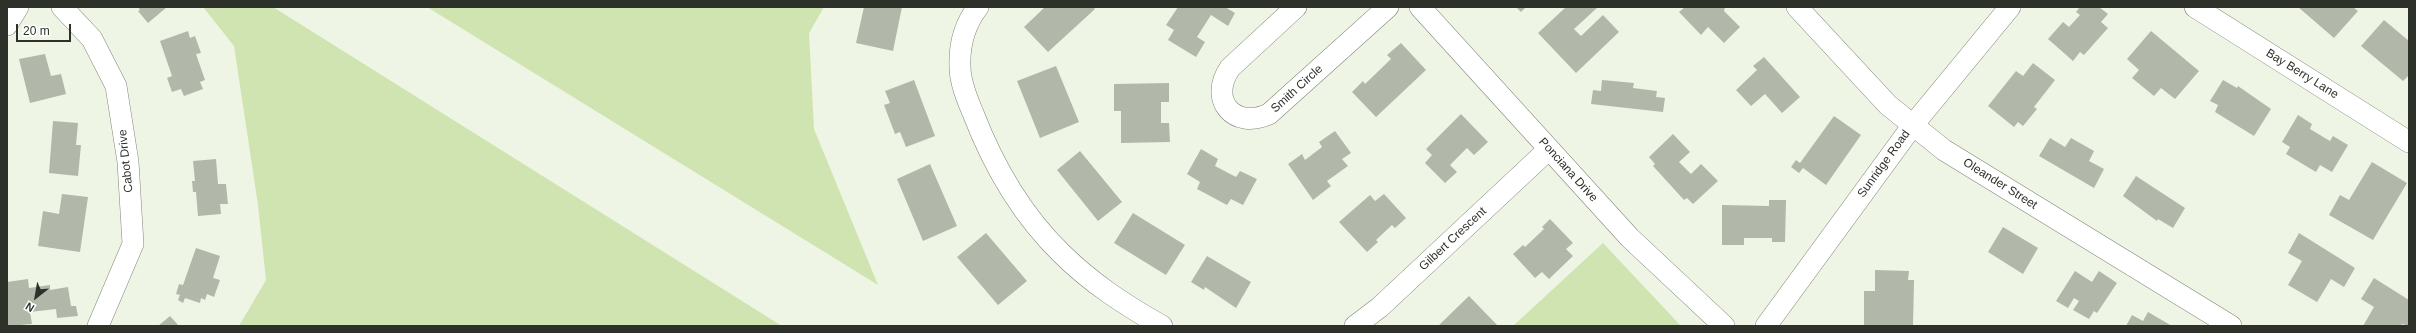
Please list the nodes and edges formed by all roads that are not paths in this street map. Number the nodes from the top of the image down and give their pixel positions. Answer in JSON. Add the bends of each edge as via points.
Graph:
{"nodes":[{"id":1,"x":18,"y":7,"type":"edge"},
{"id":2,"x":62,"y":7,"type":"edge"},
{"id":3,"x":978,"y":7,"type":"edge"},
{"id":4,"x":1296,"y":7,"type":"edge"},
{"id":5,"x":1388,"y":7,"type":"edge"},
{"id":6,"x":1420,"y":7,"type":"edge"},
{"id":7,"x":1797,"y":7,"type":"edge"},
{"id":8,"x":2010,"y":7,"type":"edge"},
{"id":9,"x":2194,"y":7,"type":"edge"},
{"id":10,"x":7,"y":24,"type":"edge"},
{"id":11,"x":1913,"y":125,"type":"junction"},
{"id":12,"x":2409,"y":142,"type":"edge"},
{"id":13,"x":1548,"y":149,"type":"junction"},
{"id":14,"x":98,"y":326,"type":"edge"},
{"id":15,"x":1162,"y":326,"type":"edge"},
{"id":16,"x":1355,"y":326,"type":"edge"},
{"id":17,"x":1724,"y":326,"type":"edge"},
{"id":18,"x":1766,"y":326,"type":"edge"},
{"id":19,"x":2231,"y":326,"type":"edge"}],
"edges":[{"from":1,"to":10,"type":"street"},
{"from":2,"to":14,"type":"street","name":"Cabot Drive","via":[[92,39],[116,86],[128,162],[133,244]]},
{"from":3,"to":15,"type":"street","via":[[968,22],[961,45],[960,68],[967,98],[978,127],[1004,180],[1041,231],[1071,262],[1106,291]]},
{"from":4,"to":5,"type":"street","name":"Smith Circle","via":[[1230,68],[1223,78],[1223,100],[1229,110],[1237,116],[1249,120],[1270,114]]},
{"from":6,"to":13,"type":"street","name":"Ponciana Drive"},
{"from":7,"to":11,"type":"street","name":"Oleander Street","via":[[1888,105]]},
{"from":8,"to":11,"type":"street","name":"Sunridge Road"},
{"from":9,"to":12,"type":"street","name":"Bay Berry Lane"},
{"from":11,"to":18,"type":"street","name":"Sunridge Road"},
{"from":11,"to":19,"type":"street","name":"Oleander Street","via":[[1944,150]]},
{"from":13,"to":16,"type":"street","name":"Gilbert Crescent","via":[[1380,307]]},
{"from":13,"to":17,"type":"street","name":"Ponciana Drive","via":[[1630,238]]}]}
